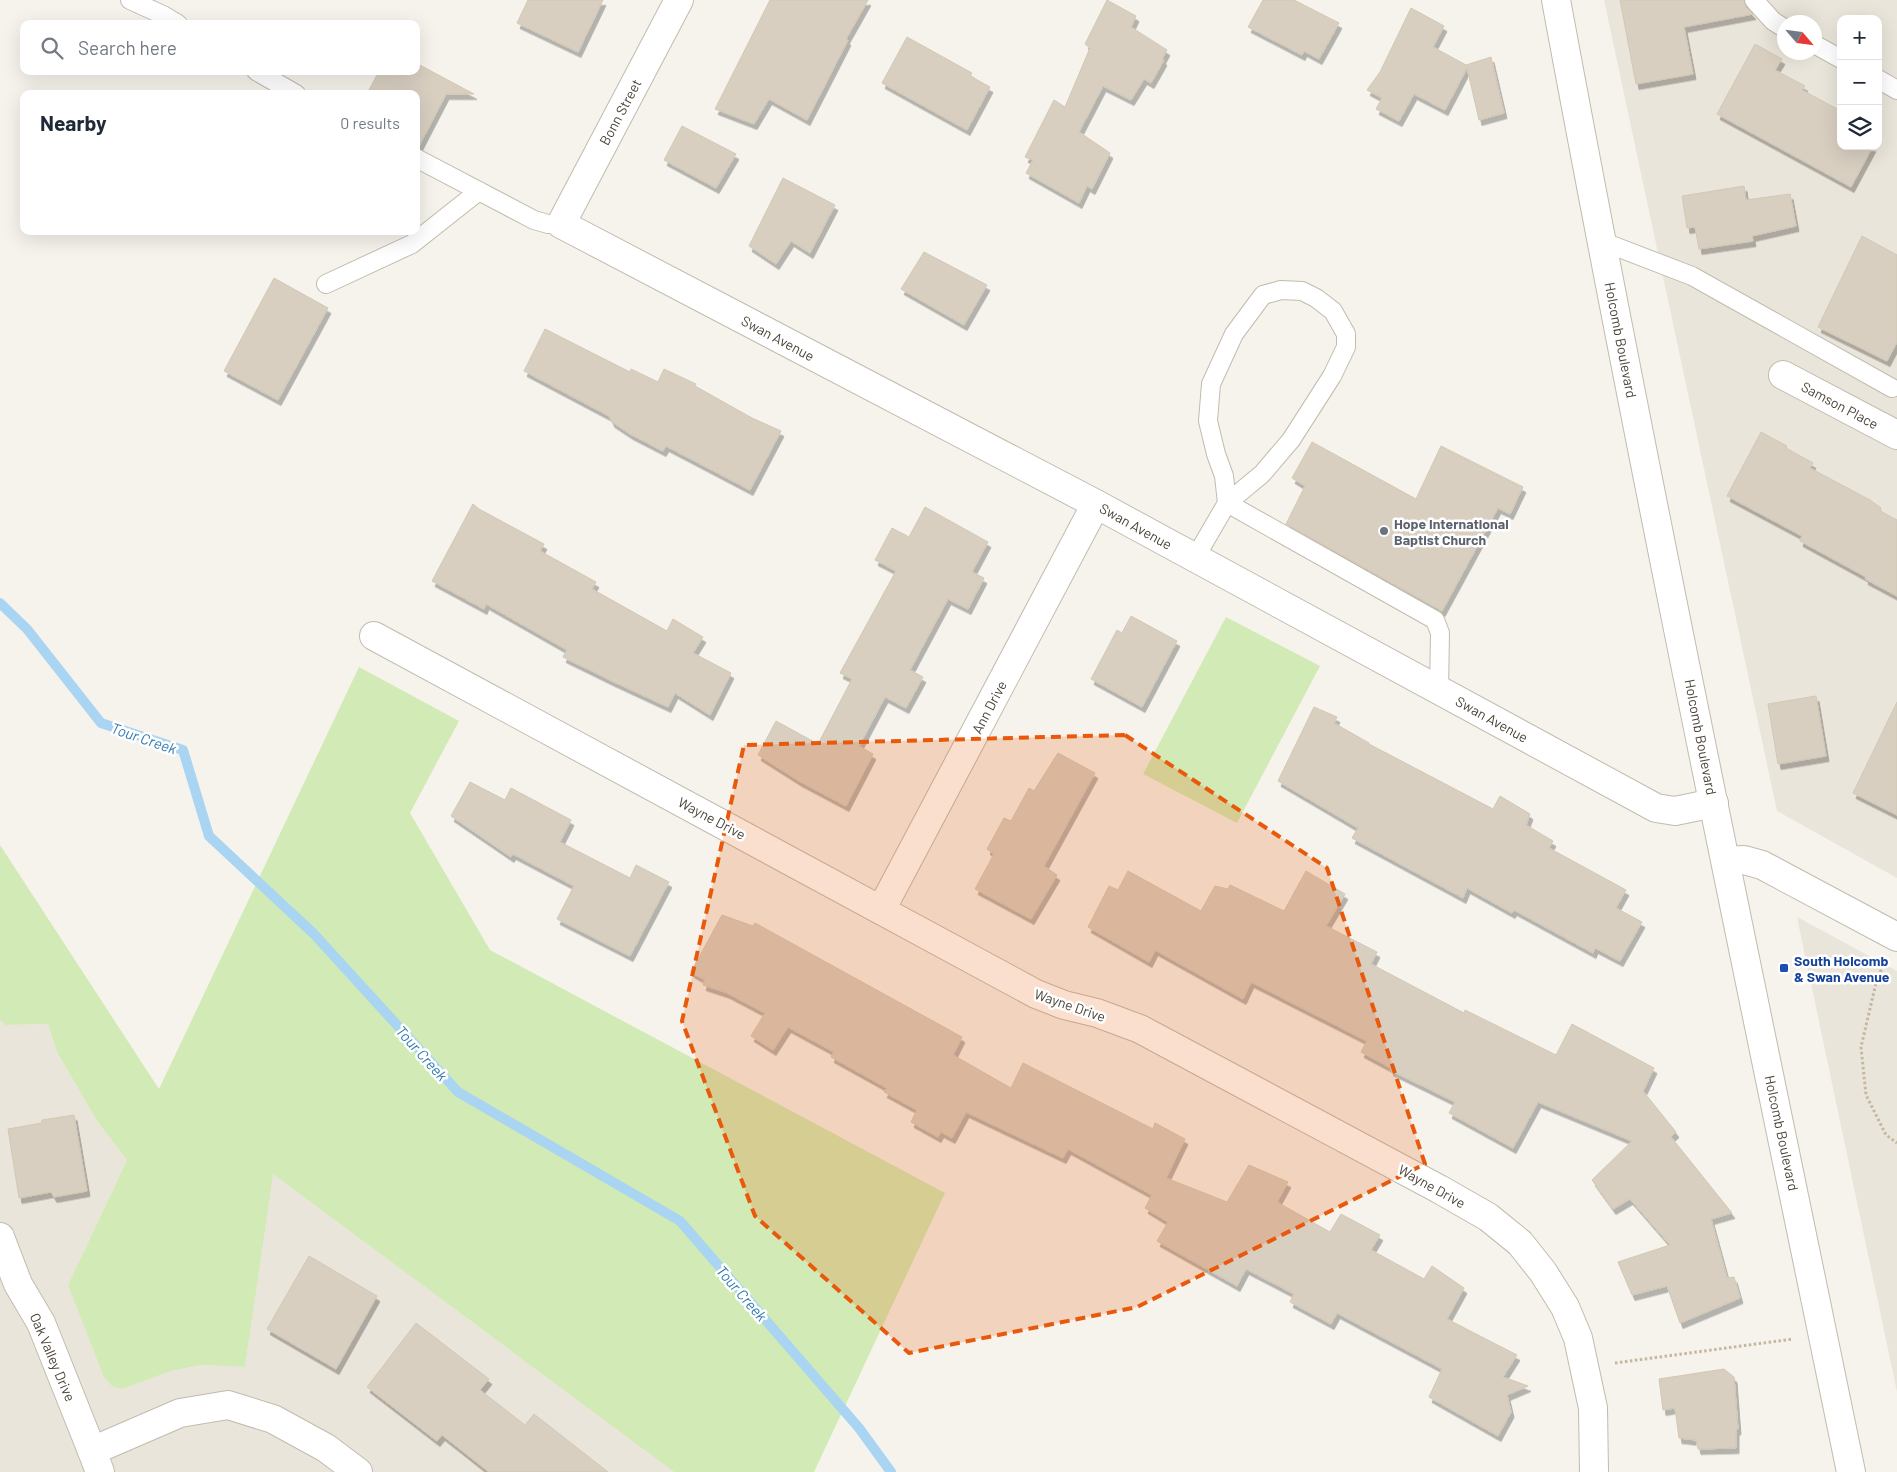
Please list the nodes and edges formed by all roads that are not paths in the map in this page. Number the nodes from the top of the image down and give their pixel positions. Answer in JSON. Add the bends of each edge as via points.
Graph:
{"nodes":[{"id":1,"x":130,"y":0,"type":"edge"},
{"id":2,"x":679,"y":0,"type":"edge"},
{"id":3,"x":1556,"y":0,"type":"edge"},
{"id":4,"x":1754,"y":0,"type":"edge"},
{"id":5,"x":170,"y":20,"type":"edge"},
{"id":6,"x":1777,"y":24,"type":"edge"},
{"id":7,"x":1822,"y":48,"type":"edge"},
{"id":8,"x":1837,"y":57,"type":"edge"},
{"id":9,"x":263,"y":75,"type":"edge"},
{"id":10,"x":1882,"y":81,"type":"edge"},
{"id":11,"x":289,"y":90,"type":"edge"},
{"id":12,"x":1897,"y":90,"type":"edge"},
{"id":13,"x":420,"y":160,"type":"edge"},
{"id":14,"x":479,"y":191,"type":"junction"},
{"id":15,"x":561,"y":224,"type":"junction"},
{"id":16,"x":1601,"y":241,"type":"junction"},
{"id":17,"x":326,"y":284,"type":"dead end"},
{"id":18,"x":1783,"y":375,"type":"dead end"},
{"id":19,"x":1892,"y":388,"type":"dead end"},
{"id":20,"x":1897,"y":436,"type":"edge"},
{"id":21,"x":1228,"y":502,"type":"junction"},
{"id":22,"x":1096,"y":504,"type":"junction"},
{"id":23,"x":1195,"y":558,"type":"junction"},
{"id":24,"x":374,"y":636,"type":"dead end"},
{"id":25,"x":1439,"y":690,"type":"junction"},
{"id":26,"x":1714,"y":803,"type":"junction"},
{"id":27,"x":1726,"y":860,"type":"junction"},
{"id":28,"x":881,"y":910,"type":"junction"},
{"id":29,"x":1896,"y":937,"type":"edge"},
{"id":30,"x":0,"y":1237,"type":"edge"},
{"id":31,"x":96,"y":1461,"type":"edge"},
{"id":32,"x":358,"y":1472,"type":"edge"},
{"id":33,"x":1594,"y":1472,"type":"edge"},
{"id":34,"x":1851,"y":1472,"type":"edge"}],
"edges":[{"from":1,"to":5,"type":"lane"},
{"from":2,"to":15,"type":"street","name":"Bonn Street"},
{"from":3,"to":16,"type":"street","name":"Holcomb Boulevard"},
{"from":4,"to":6,"type":"lane"},
{"from":7,"to":8,"type":"lane"},
{"from":9,"to":11,"type":"lane"},
{"from":10,"to":12,"type":"lane"},
{"from":13,"to":14,"type":"lane"},
{"from":14,"to":15,"type":"lane","via":[[534,220]]},
{"from":14,"to":17,"type":"lane","via":[[412,244]]},
{"from":15,"to":22,"type":"street","name":"Swan Avenue"},
{"from":16,"to":19,"type":"lane","via":[[1692,276]]},
{"from":16,"to":26,"type":"street","name":"Holcomb Boulevard"},
{"from":18,"to":20,"type":"street","name":"Samson Place"},
{"from":21,"to":21,"type":"lane","via":[[1262,474],[1291,440],[1332,376],[1346,347],[1346,334],[1334,311],[1302,291],[1280,290],[1263,295],[1234,334],[1211,384],[1208,421]]},
{"from":21,"to":23,"type":"lane"},
{"from":21,"to":25,"type":"lane","via":[[1435,620],[1440,633]]},
{"from":22,"to":23,"type":"street","name":"Swan Avenue"},
{"from":22,"to":28,"type":"street","name":"Ann Drive"},
{"from":23,"to":25,"type":"street","name":"Swan Avenue"},
{"from":24,"to":28,"type":"street","name":"Wayne Drive"},
{"from":25,"to":26,"type":"street","name":"Swan Avenue","via":[[1656,808],[1675,811]]},
{"from":26,"to":27,"type":"street","name":"Holcomb Boulevard"},
{"from":27,"to":29,"type":"street","via":[[1762,865]]},
{"from":27,"to":34,"type":"street","name":"Holcomb Boulevard"},
{"from":28,"to":33,"type":"street","name":"Wayne Drive","via":[[1036,994],[1140,1029],[1488,1217],[1520,1243],[1543,1272],[1565,1307],[1578,1338],[1593,1408]]},
{"from":30,"to":31,"type":"street","name":"Oak Valley Drive","via":[[18,1284],[41,1323]]},
{"from":31,"to":32,"type":"street","via":[[180,1413],[228,1404],[274,1419],[326,1448]]}]}
